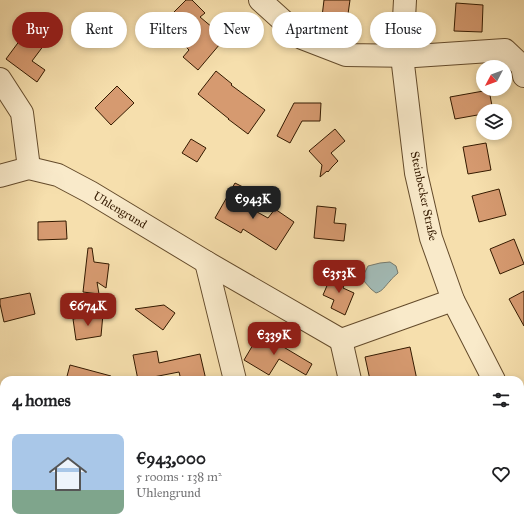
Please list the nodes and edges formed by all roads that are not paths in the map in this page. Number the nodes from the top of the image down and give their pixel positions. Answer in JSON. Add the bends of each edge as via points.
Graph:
{"nodes":[{"id":1,"x":405,"y":0,"type":"edge"},
{"id":2,"x":262,"y":1,"type":"edge"},
{"id":3,"x":402,"y":56,"type":"junction"},
{"id":4,"x":524,"y":76,"type":"edge"},
{"id":5,"x":0,"y":78,"type":"edge"},
{"id":6,"x":29,"y":168,"type":"junction"},
{"id":7,"x":0,"y":176,"type":"edge"},
{"id":8,"x":206,"y":262,"type":"junction"},
{"id":9,"x":453,"y":300,"type":"junction"},
{"id":10,"x":341,"y":340,"type":"junction"},
{"id":11,"x":234,"y":376,"type":"edge"},
{"id":12,"x":349,"y":376,"type":"edge"},
{"id":13,"x":492,"y":376,"type":"edge"}],
"edges":[{"from":1,"to":3,"type":"street","name":"Steinbecker Straße"},
{"from":2,"to":3,"type":"street","via":[[302,38],[346,55]]},
{"from":3,"to":4,"type":"street","via":[[505,50],[522,66]]},
{"from":3,"to":9,"type":"street","name":"Steinbecker Straße","via":[[416,174],[431,238]]},
{"from":5,"to":6,"type":"street","via":[[22,112]]},
{"from":6,"to":7,"type":"street","name":"Uhlengrund"},
{"from":6,"to":8,"type":"street","name":"Uhlengrund","via":[[58,175]]},
{"from":8,"to":10,"type":"street","name":"Uhlengrund"},
{"from":8,"to":11,"type":"street"},
{"from":9,"to":10,"type":"street"},
{"from":9,"to":13,"type":"street","name":"Steinbecker Straße"},
{"from":10,"to":12,"type":"street"}]}
